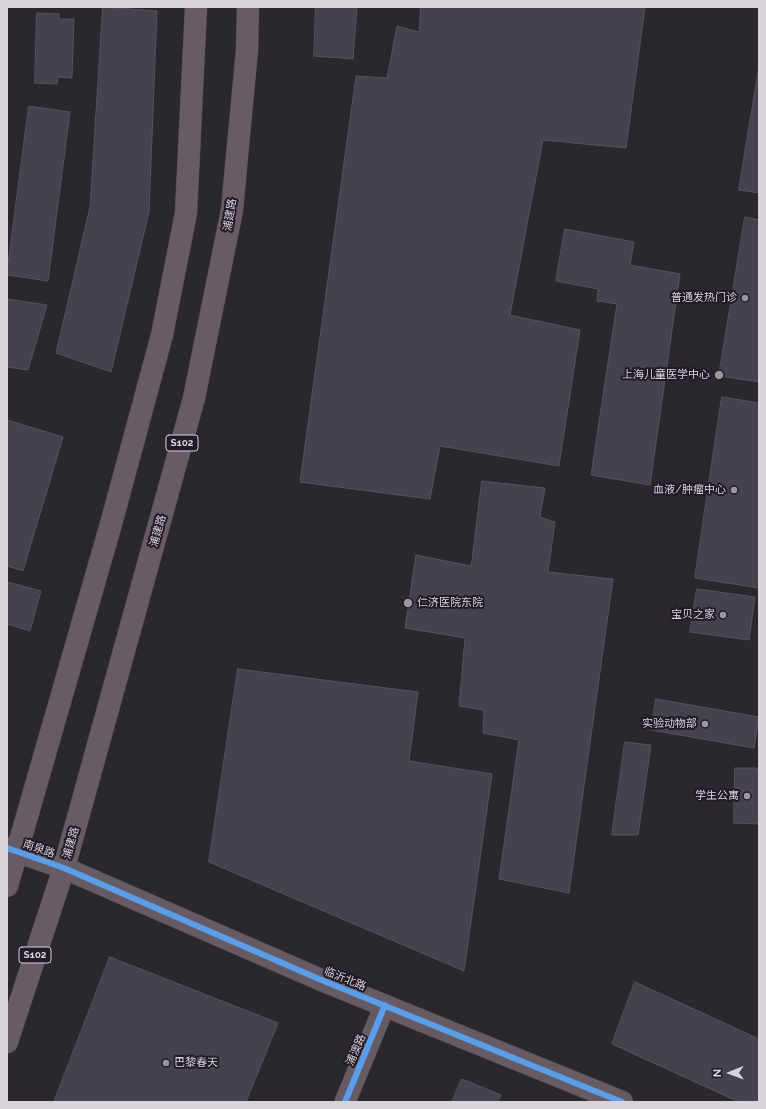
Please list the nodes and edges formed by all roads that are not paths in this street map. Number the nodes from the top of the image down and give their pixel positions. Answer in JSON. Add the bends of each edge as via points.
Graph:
{"nodes":[{"id":1,"x":196,"y":7,"type":"edge"},
{"id":2,"x":248,"y":7,"type":"edge"},
{"id":3,"x":12,"y":850,"type":"edge"},
{"id":4,"x":64,"y":868,"type":"junction"},
{"id":5,"x":7,"y":886,"type":"edge"},
{"id":6,"x":385,"y":1005,"type":"junction"},
{"id":7,"x":7,"y":1042,"type":"edge"},
{"id":8,"x":345,"y":1102,"type":"edge"},
{"id":9,"x":622,"y":1102,"type":"edge"}],
"edges":[{"from":1,"to":3,"type":"main road","via":[[186,212],[162,336]]},
{"from":2,"to":4,"type":"main road","name":"浦建路","number":"S102","via":[[247,50],[232,210],[194,398]]},
{"from":3,"to":4,"type":"street","name":"南泉路"},
{"from":3,"to":5,"type":"main road"},
{"from":4,"to":6,"type":"street","name":"临沂北路"},
{"from":4,"to":7,"type":"main road","name":"浦建路","number":"S102"},
{"from":6,"to":8,"type":"street","name":"浦澳路"},
{"from":6,"to":9,"type":"street","name":"临沂北路"}]}
